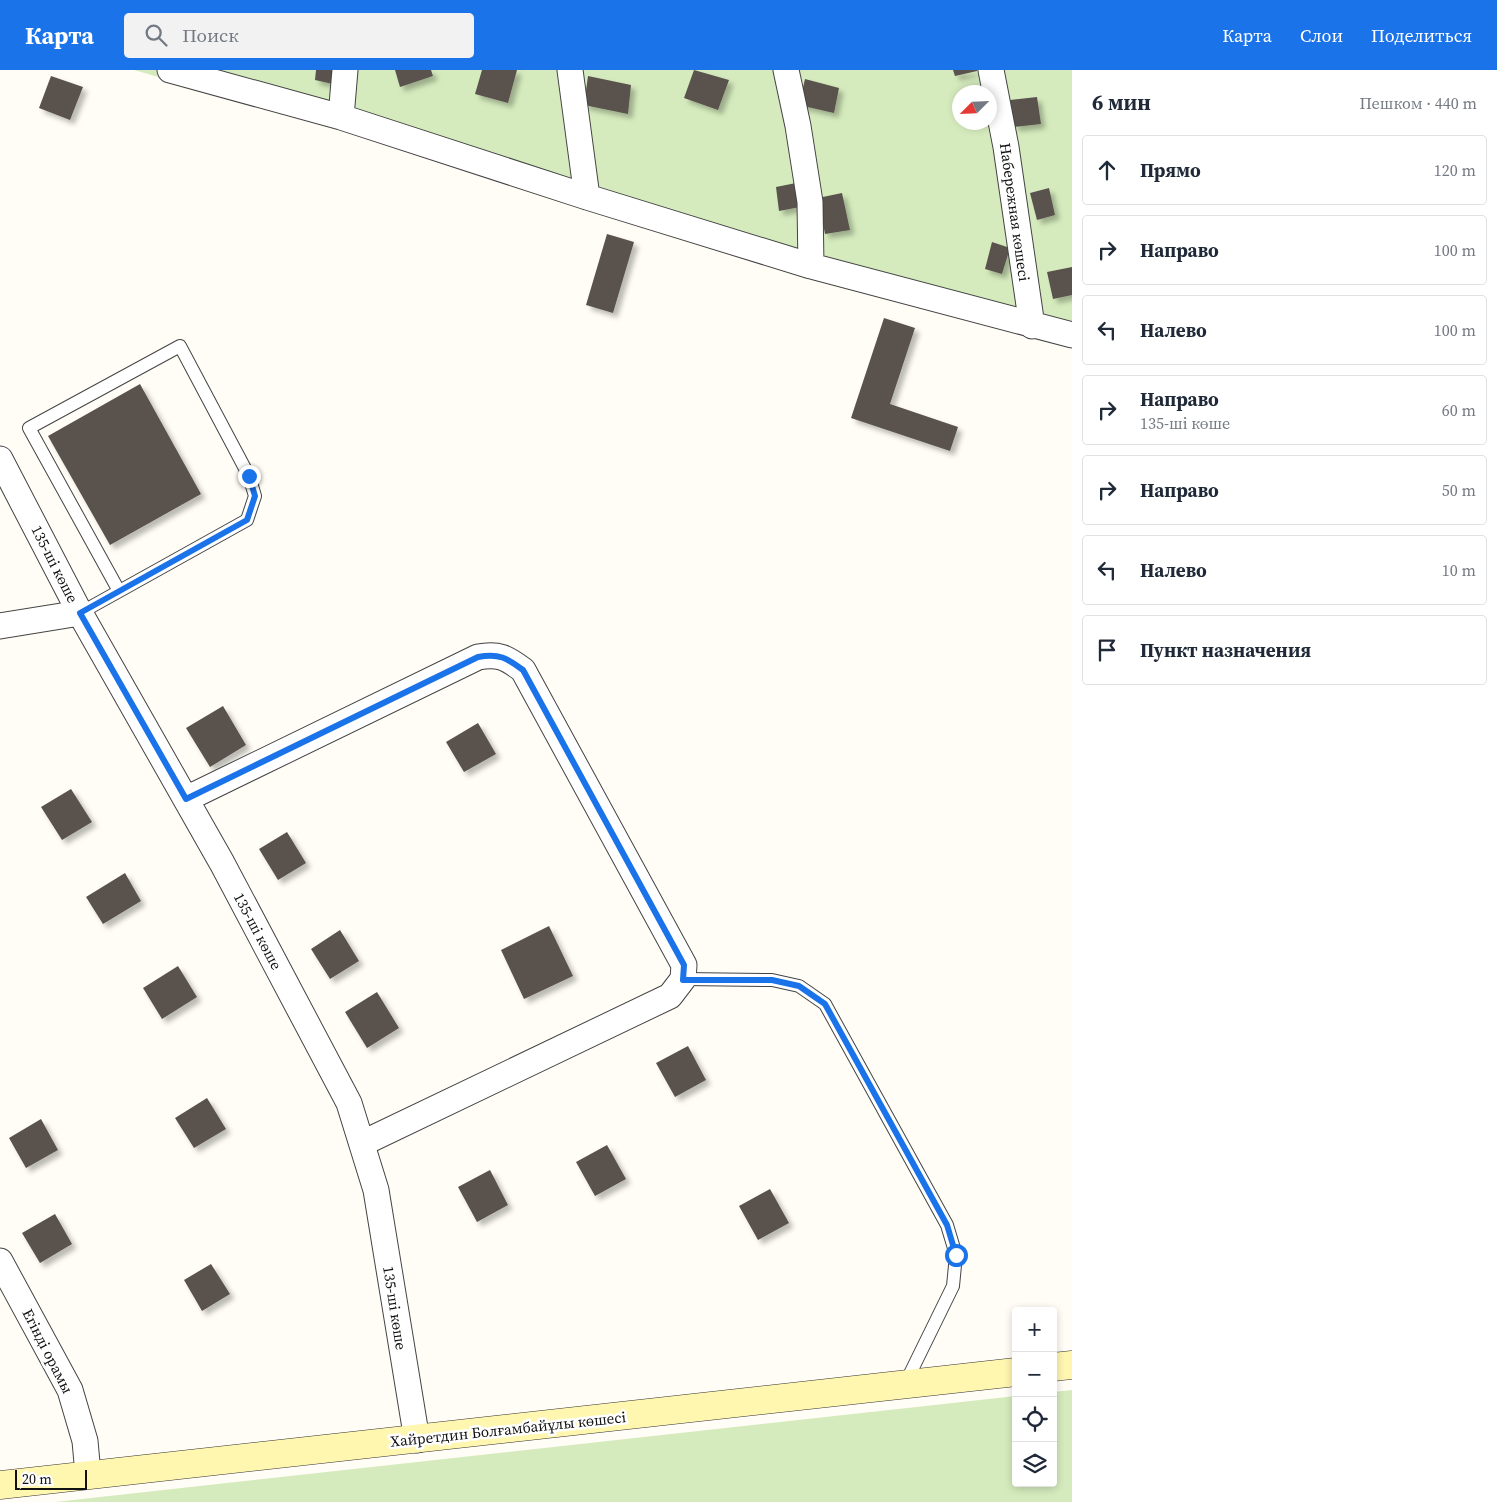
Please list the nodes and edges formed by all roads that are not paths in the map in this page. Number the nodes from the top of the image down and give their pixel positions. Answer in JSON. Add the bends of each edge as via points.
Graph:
{"nodes":[{"id":1,"x":170,"y":70,"type":"edge"},
{"id":2,"x":345,"y":70,"type":"edge"},
{"id":3,"x":570,"y":70,"type":"edge"},
{"id":4,"x":786,"y":70,"type":"edge"},
{"id":5,"x":991,"y":70,"type":"edge"},
{"id":6,"x":341,"y":117,"type":"junction"},
{"id":7,"x":586,"y":197,"type":"junction"},
{"id":8,"x":811,"y":266,"type":"junction"},
{"id":9,"x":1032,"y":326,"type":"junction"},
{"id":10,"x":1072,"y":335,"type":"edge"},
{"id":11,"x":0,"y":459,"type":"edge"},
{"id":12,"x":119,"y":591,"type":"junction"},
{"id":13,"x":80,"y":613,"type":"junction"},
{"id":14,"x":0,"y":626,"type":"edge"},
{"id":15,"x":186,"y":799,"type":"junction"},
{"id":16,"x":683,"y":980,"type":"junction"},
{"id":17,"x":363,"y":1143,"type":"junction"},
{"id":18,"x":0,"y":1261,"type":"edge"},
{"id":19,"x":1072,"y":1365,"type":"edge"},
{"id":20,"x":1057,"y":1367,"type":"edge"},
{"id":21,"x":1012,"y":1372,"type":"edge"},
{"id":22,"x":905,"y":1384,"type":"junction"},
{"id":23,"x":416,"y":1440,"type":"junction"},
{"id":24,"x":88,"y":1474,"type":"junction"},
{"id":25,"x":0,"y":1485,"type":"edge"}],
"edges":[{"from":1,"to":6,"type":"street"},
{"from":2,"to":6,"type":"street"},
{"from":3,"to":7,"type":"street"},
{"from":4,"to":8,"type":"street","via":[[810,202]]},
{"from":5,"to":9,"type":"street","name":"Набережная көшесі","via":[[1006,147]]},
{"from":6,"to":7,"type":"street"},
{"from":7,"to":8,"type":"street"},
{"from":8,"to":9,"type":"street"},
{"from":9,"to":10,"type":"street"},
{"from":11,"to":13,"type":"street","name":"135-ші көше"},
{"from":12,"to":12,"type":"lane","via":[[29,428],[180,346],[249,476],[255,496],[247,520]]},
{"from":12,"to":13,"type":"lane"},
{"from":13,"to":14,"type":"street"},
{"from":13,"to":15,"type":"street","name":"135-ші көше"},
{"from":15,"to":16,"type":"street","via":[[478,657],[492,654],[509,659],[523,670],[684,965]]},
{"from":15,"to":17,"type":"street","name":"135-ші көше","via":[[349,1102]]},
{"from":16,"to":17,"type":"street","via":[[670,996]]},
{"from":16,"to":22,"type":"lane","via":[[772,980],[799,986],[825,1004],[943,1217],[956,1255],[952,1286]]},
{"from":17,"to":23,"type":"street","name":"135-ші көше","via":[[376,1190]]},
{"from":18,"to":24,"type":"street","name":"Егінді орамы","via":[[70,1390],[85,1441]]},
{"from":19,"to":20,"type":"street"},
{"from":21,"to":22,"type":"street","name":"Хайретдин Болғамбайұлы көшесі"},
{"from":22,"to":23,"type":"street","name":"Хайретдин Болғамбайұлы көшесі"},
{"from":23,"to":24,"type":"street","name":"Хайретдин Болғамбайұлы көшесі"},
{"from":24,"to":25,"type":"street","name":"Хайретдин Болғамбайұлы көшесі"}]}
